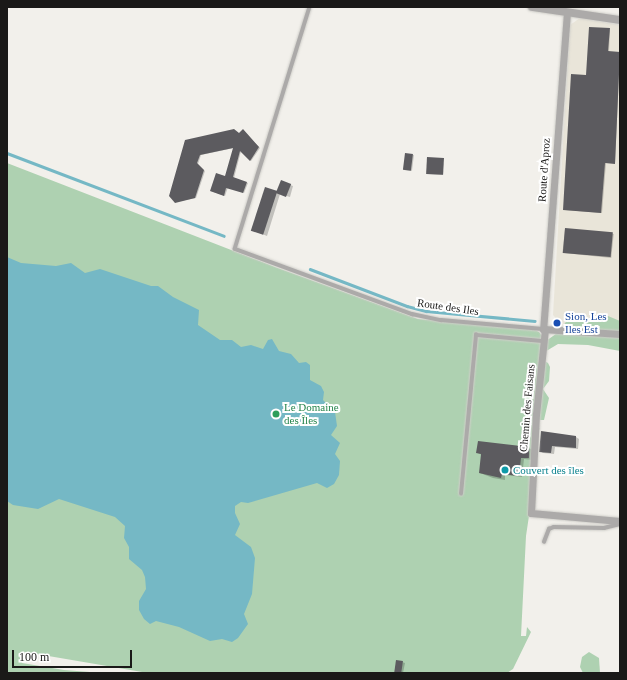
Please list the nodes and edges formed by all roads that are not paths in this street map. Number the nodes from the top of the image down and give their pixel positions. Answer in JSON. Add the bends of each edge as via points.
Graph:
{"nodes":[{"id":1,"x":310,"y":7,"type":"edge"},
{"id":2,"x":532,"y":7,"type":"edge"},
{"id":3,"x":567,"y":12,"type":"junction"},
{"id":4,"x":620,"y":20,"type":"edge"},
{"id":5,"x":544,"y":329,"type":"junction"},
{"id":6,"x":620,"y":334,"type":"edge"},
{"id":7,"x":543,"y":341,"type":"junction"},
{"id":8,"x":461,"y":494,"type":"dead end"},
{"id":9,"x":620,"y":522,"type":"edge"},
{"id":10,"x":544,"y":542,"type":"dead end"}],
"edges":[{"from":1,"to":5,"type":"lane","name":"Route des Iles","via":[[235,249],[412,314],[441,320]]},
{"from":2,"to":3,"type":"street"},
{"from":3,"to":4,"type":"street"},
{"from":3,"to":5,"type":"street","name":"Route d'Aproz"},
{"from":5,"to":6,"type":"street","name":"Route des Iles"},
{"from":5,"to":7,"type":"street","name":"Chemin des Faisans"},
{"from":7,"to":8,"type":"lane","via":[[476,335]]},
{"from":7,"to":9,"type":"street","name":"Chemin des Faisans","via":[[531,513]]},
{"from":9,"to":10,"type":"lane","via":[[604,528],[554,527],[549,529]]}]}
